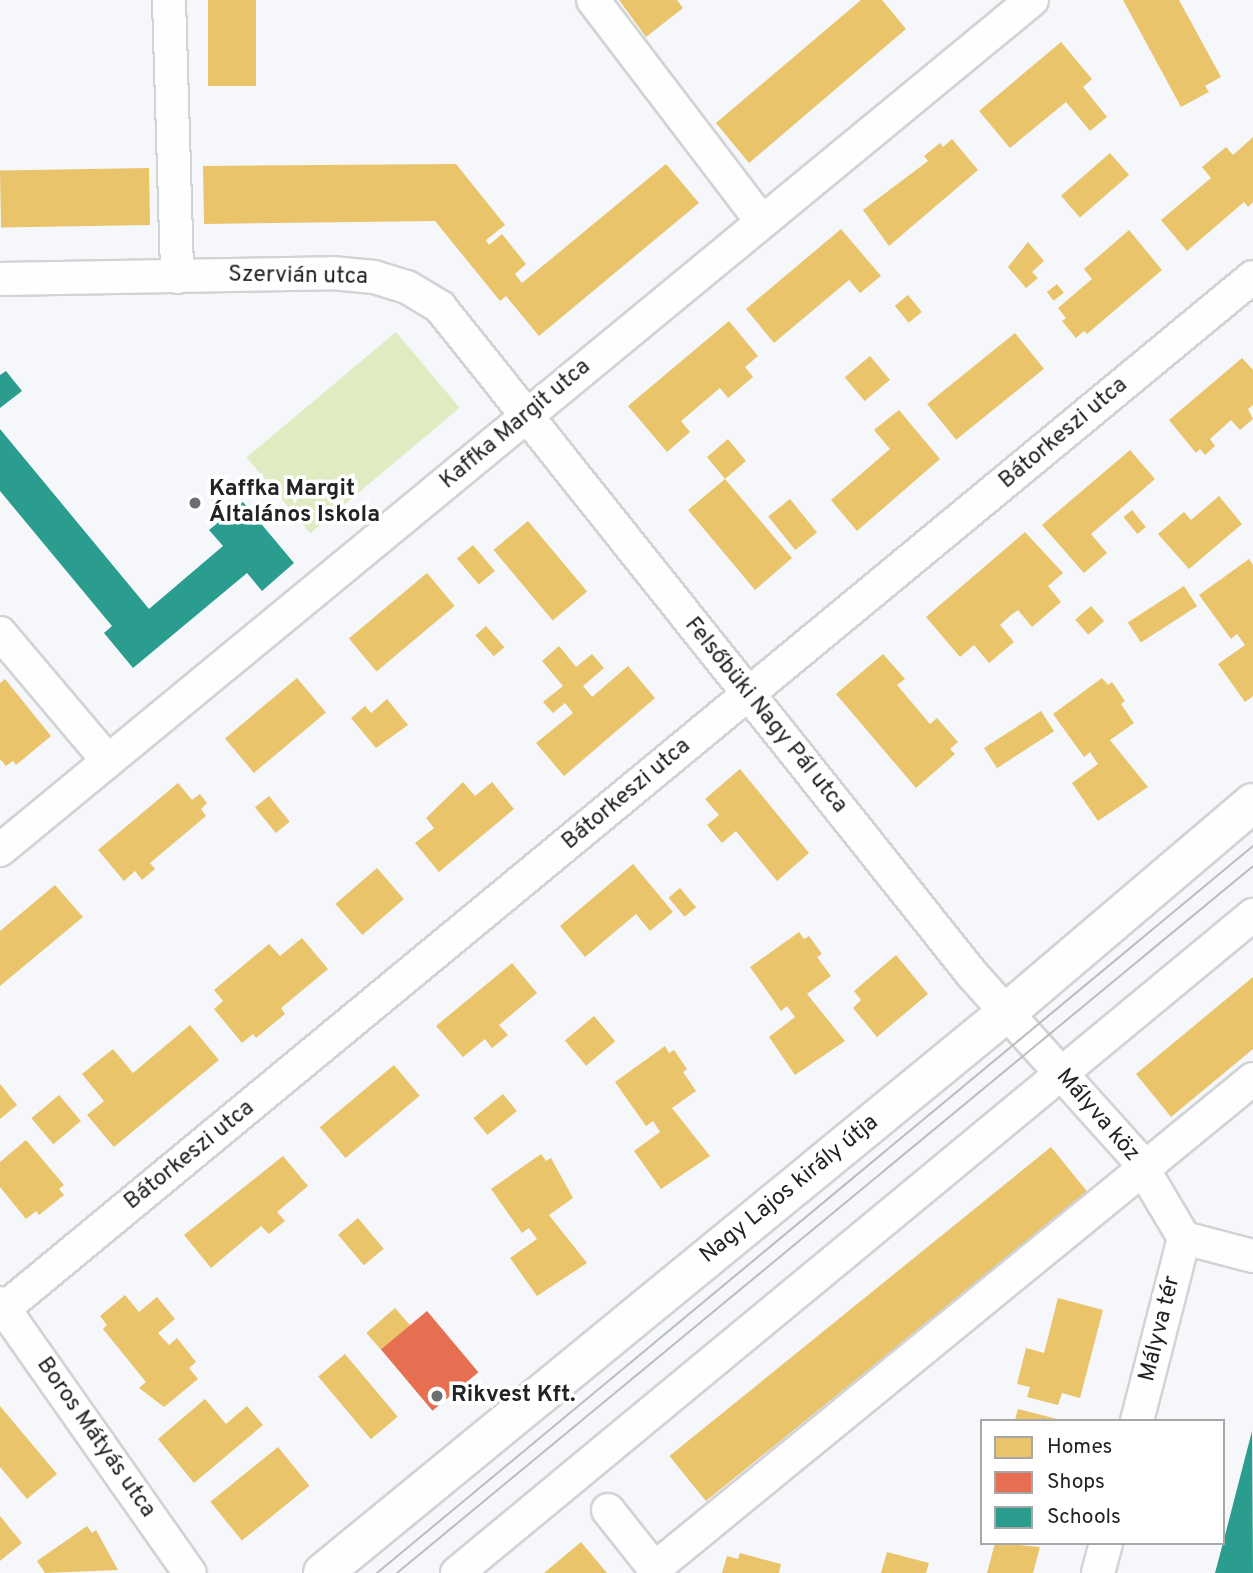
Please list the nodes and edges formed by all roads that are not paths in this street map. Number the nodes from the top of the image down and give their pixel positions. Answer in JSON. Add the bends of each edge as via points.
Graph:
{"nodes":[{"id":1,"x":169,"y":0,"type":"edge"},
{"id":2,"x":593,"y":0,"type":"edge"},
{"id":3,"x":1032,"y":0,"type":"edge"},
{"id":4,"x":762,"y":222,"type":"junction"},
{"id":5,"x":1253,"y":277,"type":"edge"},
{"id":6,"x":177,"y":278,"type":"junction"},
{"id":7,"x":0,"y":279,"type":"edge"},
{"id":8,"x":525,"y":418,"type":"junction"},
{"id":9,"x":0,"y":633,"type":"edge"},
{"id":10,"x":748,"y":695,"type":"junction"},
{"id":11,"x":108,"y":761,"type":"junction"},
{"id":12,"x":1253,"y":803,"type":"edge"},
{"id":13,"x":0,"y":850,"type":"edge"},
{"id":14,"x":1253,"y":915,"type":"edge"},
{"id":15,"x":1006,"y":1013,"type":"junction"},
{"id":16,"x":1062,"y":1076,"type":"junction"},
{"id":17,"x":1253,"y":1079,"type":"edge"},
{"id":18,"x":1142,"y":1169,"type":"junction"},
{"id":19,"x":1184,"y":1238,"type":"junction"},
{"id":20,"x":1253,"y":1256,"type":"edge"},
{"id":21,"x":1,"y":1308,"type":"edge"},
{"id":22,"x":1138,"y":1419,"type":"edge"},
{"id":23,"x":608,"y":1510,"type":"dead end"},
{"id":24,"x":1105,"y":1545,"type":"edge"},
{"id":25,"x":656,"y":1571,"type":"edge"},
{"id":26,"x":190,"y":1573,"type":"edge"},
{"id":27,"x":323,"y":1573,"type":"edge"},
{"id":28,"x":457,"y":1573,"type":"edge"},
{"id":29,"x":1098,"y":1573,"type":"edge"}],
"edges":[{"from":1,"to":6,"type":"street"},
{"from":2,"to":4,"type":"street"},
{"from":3,"to":4,"type":"street","name":"Kaffka Margit utca"},
{"from":4,"to":8,"type":"street","name":"Kaffka Margit utca"},
{"from":5,"to":10,"type":"street","name":"Bátorkeszi utca"},
{"from":6,"to":7,"type":"street","name":"Szervián utca"},
{"from":6,"to":8,"type":"street","name":"Szervián utca","via":[[332,273],[374,276],[407,287],[440,307]]},
{"from":8,"to":10,"type":"street","name":"Felsőbüki Nagy Pál utca"},
{"from":8,"to":11,"type":"street","name":"Kaffka Margit utca"},
{"from":9,"to":11,"type":"street"},
{"from":10,"to":15,"type":"street","name":"Felsőbüki Nagy Pál utca"},
{"from":10,"to":21,"type":"street","name":"Bátorkeszi utca"},
{"from":11,"to":13,"type":"street","name":"Kaffka Margit utca"},
{"from":12,"to":15,"type":"main road","name":"Nagy Lajos király útja"},
{"from":14,"to":16,"type":"street"},
{"from":15,"to":16,"type":"street","name":"Mályva köz"},
{"from":15,"to":27,"type":"main road","name":"Nagy Lajos király útja"},
{"from":16,"to":18,"type":"street","name":"Mályva köz"},
{"from":16,"to":28,"type":"street"},
{"from":17,"to":18,"type":"street"},
{"from":18,"to":19,"type":"street","name":"Mályva köz"},
{"from":18,"to":25,"type":"street"},
{"from":19,"to":20,"type":"street"},
{"from":19,"to":22,"type":"street","name":"Mályva tér"},
{"from":21,"to":26,"type":"street","name":"Boros Mátyás utca"},
{"from":23,"to":25,"type":"street"},
{"from":24,"to":29,"type":"street"}]}
